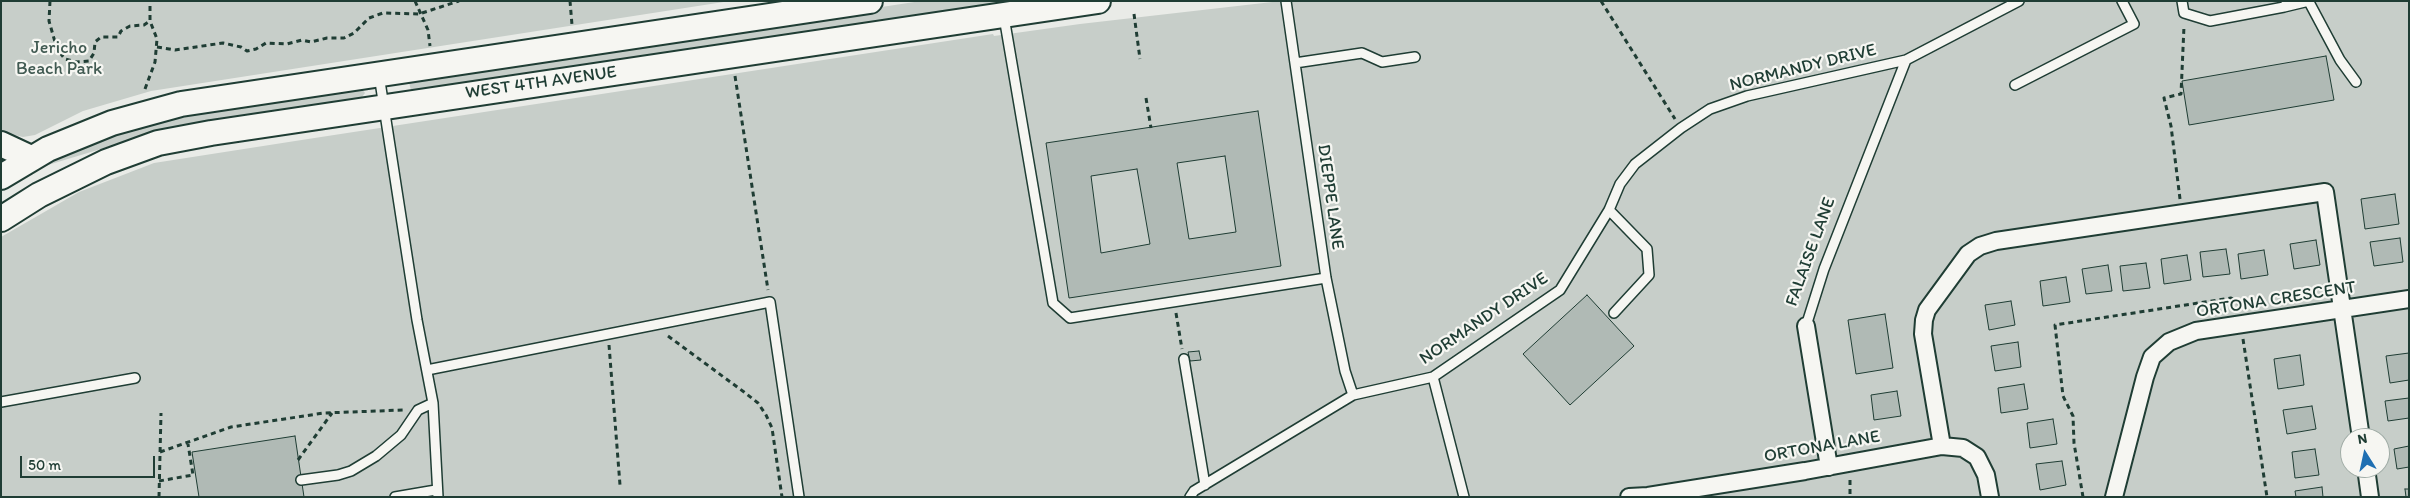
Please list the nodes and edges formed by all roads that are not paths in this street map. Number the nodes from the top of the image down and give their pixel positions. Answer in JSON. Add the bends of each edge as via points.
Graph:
{"nodes":[{"id":1,"x":870,"y":1,"type":"edge"},
{"id":2,"x":1098,"y":1,"type":"edge"},
{"id":3,"x":1286,"y":1,"type":"edge"},
{"id":4,"x":2018,"y":1,"type":"edge"},
{"id":5,"x":2122,"y":1,"type":"edge"},
{"id":6,"x":2182,"y":1,"type":"edge"},
{"id":7,"x":2309,"y":2,"type":"edge"},
{"id":8,"x":2286,"y":4,"type":"edge"},
{"id":9,"x":1004,"y":14,"type":"junction"},
{"id":10,"x":1415,"y":57,"type":"dead end"},
{"id":11,"x":1906,"y":60,"type":"junction"},
{"id":12,"x":1295,"y":63,"type":"junction"},
{"id":13,"x":379,"y":75,"type":"junction"},
{"id":14,"x":2356,"y":82,"type":"dead end"},
{"id":15,"x":2015,"y":85,"type":"dead end"},
{"id":16,"x":383,"y":106,"type":"junction"},
{"id":17,"x":1,"y":144,"type":"edge"},
{"id":18,"x":31,"y":158,"type":"junction"},
{"id":19,"x":1,"y":177,"type":"edge"},
{"id":20,"x":1,"y":185,"type":"edge"},
{"id":21,"x":35,"y":198,"type":"junction"},
{"id":22,"x":1609,"y":210,"type":"junction"},
{"id":23,"x":1,"y":219,"type":"edge"},
{"id":24,"x":1326,"y":278,"type":"junction"},
{"id":25,"x":2409,"y":300,"type":"edge"},
{"id":26,"x":2343,"y":310,"type":"junction"},
{"id":27,"x":1614,"y":313,"type":"dead end"},
{"id":28,"x":1806,"y":326,"type":"joint"},
{"id":29,"x":1184,"y":359,"type":"road end"},
{"id":30,"x":427,"y":370,"type":"junction"},
{"id":31,"x":1433,"y":377,"type":"junction"},
{"id":32,"x":135,"y":378,"type":"dead end"},
{"id":33,"x":1353,"y":395,"type":"junction"},
{"id":34,"x":1,"y":402,"type":"edge"},
{"id":35,"x":433,"y":403,"type":"junction"},
{"id":36,"x":2360,"y":428,"type":"edge"},
{"id":37,"x":1942,"y":446,"type":"junction"},
{"id":38,"x":1829,"y":467,"type":"junction"},
{"id":39,"x":2367,"y":478,"type":"edge"},
{"id":40,"x":301,"y":480,"type":"dead end"},
{"id":41,"x":1205,"y":485,"type":"junction"},
{"id":42,"x":437,"y":494,"type":"edge"},
{"id":43,"x":395,"y":497,"type":"edge"},
{"id":44,"x":800,"y":497,"type":"edge"},
{"id":45,"x":1190,"y":497,"type":"edge"},
{"id":46,"x":1464,"y":497,"type":"edge"},
{"id":47,"x":1629,"y":497,"type":"edge"},
{"id":48,"x":1990,"y":497,"type":"edge"},
{"id":49,"x":2114,"y":497,"type":"edge"},
{"id":50,"x":2370,"y":497,"type":"edge"}],
"edges":[{"from":1,"to":13,"type":"main road","name":"WEST 4TH AVENUE"},
{"from":2,"to":9,"type":"main road","name":"WEST 4TH AVENUE"},
{"from":3,"to":12,"type":"lane","name":"DIEPPE LANE"},
{"from":4,"to":11,"type":"lane","name":"NORMANDY DRIVE"},
{"from":5,"to":15,"type":"lane","via":[[2134,24]]},
{"from":6,"to":8,"type":"lane","via":[[2184,13],[2210,21]]},
{"from":7,"to":8,"type":"lane"},
{"from":7,"to":14,"type":"lane","via":[[2340,60]]},
{"from":9,"to":16,"type":"main road","name":"WEST 4TH AVENUE"},
{"from":9,"to":24,"type":"lane","via":[[1053,303],[1070,318]]},
{"from":10,"to":12,"type":"lane","via":[[1382,62],[1362,53]]},
{"from":11,"to":22,"type":"lane","name":"NORMANDY DRIVE","via":[[1747,96],[1710,109],[1635,164],[1620,184]]},
{"from":11,"to":28,"type":"lane","name":"FALAISE LANE","via":[[1824,269]]},
{"from":12,"to":24,"type":"lane","name":"DIEPPE LANE"},
{"from":13,"to":16,"type":"lane"},
{"from":13,"to":18,"type":"main road","name":"WEST 4TH AVENUE","via":[[181,104],[112,123]]},
{"from":16,"to":21,"type":"main road","name":"WEST 4TH AVENUE","via":[[158,143],[106,162]]},
{"from":16,"to":30,"type":"lane"},
{"from":17,"to":18,"type":"main road"},
{"from":18,"to":19,"type":"main road","name":"WEST 4TH AVENUE"},
{"from":18,"to":21,"type":"main road"},
{"from":20,"to":21,"type":"main road"},
{"from":21,"to":23,"type":"main road","name":"WEST 4TH AVENUE"},
{"from":22,"to":27,"type":"lane","via":[[1647,249],[1648,266],[1648,274]]},
{"from":22,"to":31,"type":"lane","name":"NORMANDY DRIVE","via":[[1560,290]]},
{"from":24,"to":33,"type":"lane","name":"DIEPPE LANE"},
{"from":25,"to":26,"type":"street","name":"ORTONA CRESCENT"},
{"from":26,"to":36,"type":"street"},
{"from":26,"to":37,"type":"street","via":[[2325,192],[1980,246],[1968,254],[1927,310],[1924,320],[1923,334]]},
{"from":26,"to":49,"type":"street","name":"ORTONA CRESCENT","via":[[2196,331],[2169,342],[2152,357]]},
{"from":28,"to":38,"type":"street","name":"FALAISE LANE"},
{"from":29,"to":41,"type":"lane"},
{"from":30,"to":35,"type":"lane"},
{"from":30,"to":44,"type":"lane","via":[[770,302]]},
{"from":31,"to":33,"type":"lane","name":"NORMANDY DRIVE"},
{"from":31,"to":46,"type":"lane"},
{"from":32,"to":34,"type":"lane"},
{"from":33,"to":41,"type":"lane","name":"NORMANDY DRIVE"},
{"from":35,"to":40,"type":"lane","via":[[418,410],[401,435],[352,471]]},
{"from":35,"to":42,"type":"lane"},
{"from":37,"to":38,"type":"street","name":"ORTONA LANE"},
{"from":37,"to":48,"type":"street","name":"ORTONA LANE","via":[[1963,448],[1977,457],[1986,476]]},
{"from":38,"to":47,"type":"street","name":"ORTONA LANE"},
{"from":39,"to":50,"type":"street"},
{"from":41,"to":45,"type":"lane","name":"NORMANDY DRIVE"},
{"from":42,"to":43,"type":"lane"}]}
